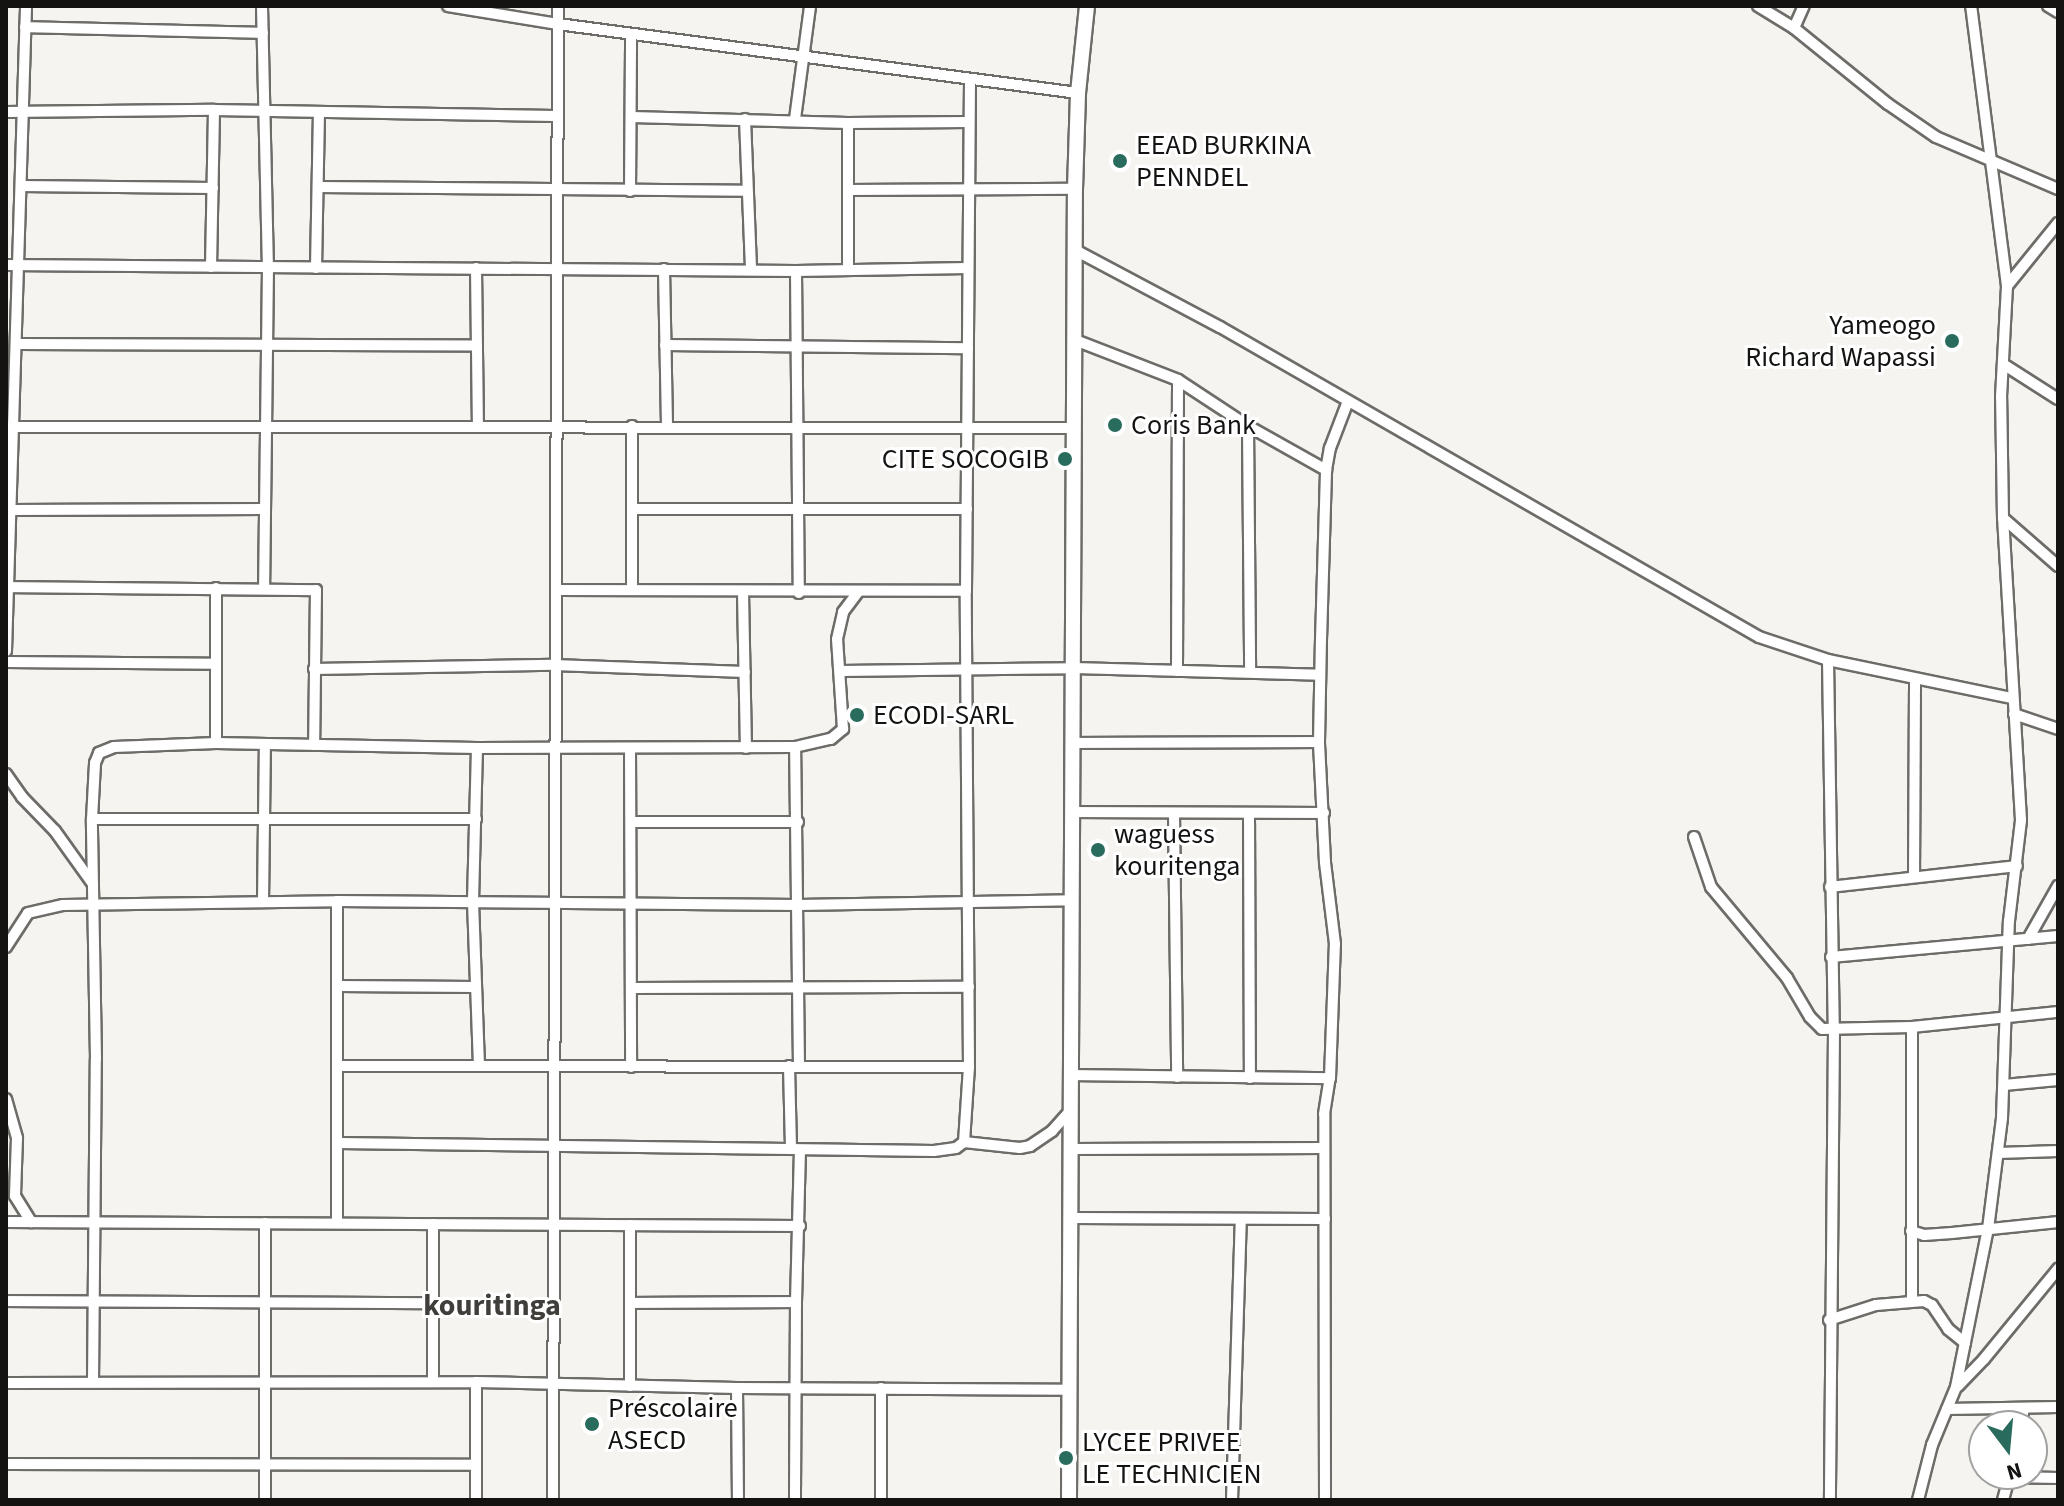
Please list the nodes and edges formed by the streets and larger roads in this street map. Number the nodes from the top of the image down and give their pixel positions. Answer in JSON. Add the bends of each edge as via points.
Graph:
{"nodes":[{"id":1,"x":26,"y":6,"type":"edge"},
{"id":2,"x":262,"y":6,"type":"edge"},
{"id":3,"x":448,"y":6,"type":"edge"},
{"id":4,"x":558,"y":6,"type":"edge"},
{"id":5,"x":810,"y":6,"type":"edge"},
{"id":6,"x":1087,"y":6,"type":"edge"},
{"id":7,"x":1758,"y":6,"type":"edge"},
{"id":8,"x":1804,"y":6,"type":"edge"},
{"id":9,"x":1971,"y":6,"type":"edge"},
{"id":10,"x":475,"y":8,"type":"edge"},
{"id":11,"x":558,"y":24,"type":"junction"},
{"id":12,"x":25,"y":27,"type":"junction"},
{"id":13,"x":1794,"y":28,"type":"junction"},
{"id":14,"x":263,"y":33,"type":"junction"},
{"id":15,"x":631,"y":34,"type":"junction"},
{"id":16,"x":802,"y":56,"type":"junction"},
{"id":17,"x":970,"y":79,"type":"junction"},
{"id":18,"x":1078,"y":93,"type":"junction"},
{"id":19,"x":214,"y":110,"type":"junction"},
{"id":20,"x":6,"y":112,"type":"edge"},
{"id":21,"x":23,"y":112,"type":"junction"},
{"id":22,"x":267,"y":114,"type":"junction"},
{"id":23,"x":319,"y":115,"type":"junction"},
{"id":24,"x":555,"y":116,"type":"junction"},
{"id":25,"x":632,"y":117,"type":"junction"},
{"id":26,"x":745,"y":119,"type":"junction"},
{"id":27,"x":795,"y":119,"type":"junction"},
{"id":28,"x":968,"y":122,"type":"junction"},
{"id":29,"x":848,"y":123,"type":"junction"},
{"id":30,"x":1989,"y":160,"type":"junction"},
{"id":31,"x":21,"y":186,"type":"junction"},
{"id":32,"x":318,"y":187,"type":"junction"},
{"id":33,"x":213,"y":188,"type":"junction"},
{"id":34,"x":968,"y":189,"type":"junction"},
{"id":35,"x":1075,"y":189,"type":"junction"},
{"id":36,"x":2058,"y":189,"type":"edge"},
{"id":37,"x":848,"y":190,"type":"junction"},
{"id":38,"x":557,"y":191,"type":"junction"},
{"id":39,"x":630,"y":191,"type":"junction"},
{"id":40,"x":747,"y":191,"type":"junction"},
{"id":41,"x":2058,"y":223,"type":"edge"},
{"id":42,"x":1075,"y":250,"type":"junction"},
{"id":43,"x":6,"y":265,"type":"edge"},
{"id":44,"x":19,"y":265,"type":"junction"},
{"id":45,"x":211,"y":267,"type":"junction"},
{"id":46,"x":268,"y":267,"type":"junction"},
{"id":47,"x":316,"y":268,"type":"junction"},
{"id":48,"x":476,"y":268,"type":"junction"},
{"id":49,"x":968,"y":268,"type":"junction"},
{"id":50,"x":557,"y":269,"type":"junction"},
{"id":51,"x":664,"y":269,"type":"junction"},
{"id":52,"x":751,"y":269,"type":"junction"},
{"id":53,"x":848,"y":270,"type":"junction"},
{"id":54,"x":796,"y":271,"type":"junction"},
{"id":55,"x":2007,"y":286,"type":"junction"},
{"id":56,"x":1075,"y":340,"type":"junction"},
{"id":57,"x":18,"y":344,"type":"junction"},
{"id":58,"x":665,"y":345,"type":"junction"},
{"id":59,"x":266,"y":346,"type":"junction"},
{"id":60,"x":477,"y":346,"type":"junction"},
{"id":61,"x":797,"y":348,"type":"junction"},
{"id":62,"x":968,"y":348,"type":"junction"},
{"id":63,"x":2003,"y":364,"type":"junction"},
{"id":64,"x":1178,"y":380,"type":"junction"},
{"id":65,"x":2058,"y":399,"type":"edge"},
{"id":66,"x":1348,"y":401,"type":"junction"},
{"id":67,"x":265,"y":426,"type":"junction"},
{"id":68,"x":632,"y":426,"type":"junction"},
{"id":69,"x":667,"y":426,"type":"junction"},
{"id":70,"x":1248,"y":426,"type":"junction"},
{"id":71,"x":11,"y":427,"type":"edge"},
{"id":72,"x":478,"y":427,"type":"junction"},
{"id":73,"x":556,"y":427,"type":"junction"},
{"id":74,"x":799,"y":427,"type":"junction"},
{"id":75,"x":1074,"y":428,"type":"junction"},
{"id":76,"x":969,"y":430,"type":"junction"},
{"id":77,"x":1326,"y":470,"type":"junction"},
{"id":78,"x":798,"y":508,"type":"junction"},
{"id":79,"x":265,"y":509,"type":"junction"},
{"id":80,"x":632,"y":509,"type":"junction"},
{"id":81,"x":967,"y":509,"type":"junction"},
{"id":82,"x":11,"y":510,"type":"junction"},
{"id":83,"x":2003,"y":518,"type":"junction"},
{"id":84,"x":2058,"y":566,"type":"edge"},
{"id":85,"x":7,"y":587,"type":"edge"},
{"id":86,"x":216,"y":588,"type":"junction"},
{"id":87,"x":264,"y":589,"type":"junction"},
{"id":88,"x":632,"y":589,"type":"junction"},
{"id":89,"x":556,"y":590,"type":"junction"},
{"id":90,"x":966,"y":591,"type":"junction"},
{"id":91,"x":858,"y":592,"type":"junction"},
{"id":92,"x":743,"y":593,"type":"junction"},
{"id":93,"x":799,"y":593,"type":"junction"},
{"id":94,"x":6,"y":651,"type":"edge"},
{"id":95,"x":1828,"y":660,"type":"junction"},
{"id":96,"x":6,"y":662,"type":"edge"},
{"id":97,"x":215,"y":664,"type":"junction"},
{"id":98,"x":554,"y":665,"type":"junction"},
{"id":99,"x":1074,"y":668,"type":"junction"},
{"id":100,"x":314,"y":669,"type":"junction"},
{"id":101,"x":966,"y":669,"type":"junction"},
{"id":102,"x":841,"y":671,"type":"junction"},
{"id":103,"x":1177,"y":671,"type":"junction"},
{"id":104,"x":745,"y":672,"type":"junction"},
{"id":105,"x":1250,"y":672,"type":"junction"},
{"id":106,"x":1320,"y":675,"type":"junction"},
{"id":107,"x":1915,"y":679,"type":"junction"},
{"id":108,"x":2012,"y":698,"type":"junction"},
{"id":109,"x":2014,"y":714,"type":"junction"},
{"id":110,"x":2058,"y":729,"type":"edge"},
{"id":111,"x":1319,"y":742,"type":"junction"},
{"id":112,"x":216,"y":743,"type":"junction"},
{"id":113,"x":1073,"y":743,"type":"junction"},
{"id":114,"x":265,"y":745,"type":"junction"},
{"id":115,"x":314,"y":745,"type":"junction"},
{"id":116,"x":555,"y":747,"type":"junction"},
{"id":117,"x":795,"y":747,"type":"junction"},
{"id":118,"x":477,"y":748,"type":"junction"},
{"id":119,"x":630,"y":748,"type":"junction"},
{"id":120,"x":746,"y":748,"type":"junction"},
{"id":121,"x":6,"y":774,"type":"edge"},
{"id":122,"x":1073,"y":812,"type":"junction"},
{"id":123,"x":1324,"y":813,"type":"junction"},
{"id":124,"x":1249,"y":814,"type":"junction"},
{"id":125,"x":1174,"y":815,"type":"junction"},
{"id":126,"x":92,"y":819,"type":"junction"},
{"id":127,"x":265,"y":819,"type":"junction"},
{"id":128,"x":476,"y":819,"type":"junction"},
{"id":129,"x":631,"y":822,"type":"junction"},
{"id":130,"x":798,"y":822,"type":"junction"},
{"id":131,"x":1694,"y":837,"type":"dead end"},
{"id":132,"x":2017,"y":866,"type":"junction"},
{"id":133,"x":1914,"y":877,"type":"junction"},
{"id":134,"x":94,"y":886,"type":"junction"},
{"id":135,"x":2058,"y":886,"type":"edge"},
{"id":136,"x":1830,"y":887,"type":"junction"},
{"id":137,"x":1073,"y":900,"type":"junction"},
{"id":138,"x":337,"y":901,"type":"junction"},
{"id":139,"x":970,"y":901,"type":"junction"},
{"id":140,"x":263,"y":902,"type":"junction"},
{"id":141,"x":473,"y":902,"type":"junction"},
{"id":142,"x":556,"y":904,"type":"junction"},
{"id":143,"x":94,"y":905,"type":"junction"},
{"id":144,"x":633,"y":905,"type":"junction"},
{"id":145,"x":798,"y":905,"type":"junction"},
{"id":146,"x":2058,"y":936,"type":"edge"},
{"id":147,"x":2028,"y":939,"type":"junction"},
{"id":148,"x":2008,"y":941,"type":"junction"},
{"id":149,"x":6,"y":947,"type":"edge"},
{"id":150,"x":1831,"y":957,"type":"junction"},
{"id":151,"x":339,"y":986,"type":"junction"},
{"id":152,"x":475,"y":987,"type":"junction"},
{"id":153,"x":969,"y":987,"type":"junction"},
{"id":154,"x":632,"y":988,"type":"junction"},
{"id":155,"x":797,"y":988,"type":"junction"},
{"id":156,"x":2058,"y":1012,"type":"edge"},
{"id":157,"x":2005,"y":1018,"type":"junction"},
{"id":158,"x":1912,"y":1027,"type":"junction"},
{"id":159,"x":1834,"y":1031,"type":"junction"},
{"id":160,"x":340,"y":1066,"type":"junction"},
{"id":161,"x":479,"y":1066,"type":"junction"},
{"id":162,"x":631,"y":1067,"type":"junction"},
{"id":163,"x":794,"y":1067,"type":"junction"},
{"id":164,"x":969,"y":1067,"type":"junction"},
{"id":165,"x":553,"y":1068,"type":"junction"},
{"id":166,"x":1073,"y":1075,"type":"junction"},
{"id":167,"x":1177,"y":1077,"type":"junction"},
{"id":168,"x":1250,"y":1078,"type":"junction"},
{"id":169,"x":1330,"y":1078,"type":"junction"},
{"id":170,"x":2058,"y":1080,"type":"edge"},
{"id":171,"x":2004,"y":1085,"type":"junction"},
{"id":172,"x":6,"y":1099,"type":"edge"},
{"id":173,"x":1073,"y":1108,"type":"junction"},
{"id":174,"x":964,"y":1142,"type":"junction"},
{"id":175,"x":339,"y":1143,"type":"junction"},
{"id":176,"x":552,"y":1144,"type":"junction"},
{"id":177,"x":1324,"y":1148,"type":"junction"},
{"id":178,"x":795,"y":1149,"type":"junction"},
{"id":179,"x":1073,"y":1149,"type":"junction"},
{"id":180,"x":2058,"y":1151,"type":"edge"},
{"id":181,"x":1998,"y":1153,"type":"junction"},
{"id":182,"x":1072,"y":1218,"type":"junction"},
{"id":183,"x":1325,"y":1219,"type":"junction"},
{"id":184,"x":1241,"y":1220,"type":"junction"},
{"id":185,"x":6,"y":1222,"type":"edge"},
{"id":186,"x":31,"y":1222,"type":"junction"},
{"id":187,"x":95,"y":1222,"type":"junction"},
{"id":188,"x":2058,"y":1222,"type":"edge"},
{"id":189,"x":265,"y":1223,"type":"junction"},
{"id":190,"x":337,"y":1223,"type":"junction"},
{"id":191,"x":433,"y":1224,"type":"junction"},
{"id":192,"x":551,"y":1224,"type":"junction"},
{"id":193,"x":630,"y":1225,"type":"junction"},
{"id":194,"x":800,"y":1226,"type":"junction"},
{"id":195,"x":1988,"y":1229,"type":"junction"},
{"id":196,"x":1911,"y":1231,"type":"junction"},
{"id":197,"x":2058,"y":1269,"type":"edge"},
{"id":198,"x":1912,"y":1299,"type":"junction"},
{"id":199,"x":6,"y":1301,"type":"edge"},
{"id":200,"x":95,"y":1301,"type":"junction"},
{"id":201,"x":265,"y":1302,"type":"junction"},
{"id":202,"x":796,"y":1302,"type":"junction"},
{"id":203,"x":432,"y":1303,"type":"junction"},
{"id":204,"x":630,"y":1303,"type":"junction"},
{"id":205,"x":1829,"y":1320,"type":"junction"},
{"id":206,"x":1965,"y":1343,"type":"junction"},
{"id":207,"x":93,"y":1382,"type":"junction"},
{"id":208,"x":433,"y":1382,"type":"junction"},
{"id":209,"x":476,"y":1382,"type":"junction"},
{"id":210,"x":6,"y":1383,"type":"edge"},
{"id":211,"x":264,"y":1383,"type":"junction"},
{"id":212,"x":553,"y":1383,"type":"junction"},
{"id":213,"x":630,"y":1386,"type":"junction"},
{"id":214,"x":793,"y":1387,"type":"junction"},
{"id":215,"x":1956,"y":1387,"type":"junction"},
{"id":216,"x":737,"y":1388,"type":"junction"},
{"id":217,"x":881,"y":1388,"type":"junction"},
{"id":218,"x":1070,"y":1390,"type":"junction"},
{"id":219,"x":2058,"y":1407,"type":"edge"},
{"id":220,"x":2024,"y":1408,"type":"joint"},
{"id":221,"x":1947,"y":1409,"type":"junction"},
{"id":222,"x":6,"y":1464,"type":"edge"},
{"id":223,"x":264,"y":1465,"type":"junction"},
{"id":224,"x":476,"y":1465,"type":"junction"},
{"id":225,"x":265,"y":1500,"type":"edge"},
{"id":226,"x":476,"y":1500,"type":"edge"},
{"id":227,"x":553,"y":1500,"type":"edge"},
{"id":228,"x":738,"y":1500,"type":"edge"},
{"id":229,"x":795,"y":1500,"type":"edge"},
{"id":230,"x":881,"y":1500,"type":"edge"},
{"id":231,"x":1069,"y":1500,"type":"edge"},
{"id":232,"x":1232,"y":1500,"type":"edge"},
{"id":233,"x":1325,"y":1500,"type":"edge"},
{"id":234,"x":1830,"y":1500,"type":"edge"},
{"id":235,"x":1918,"y":1500,"type":"edge"}],
"edges":[{"from":1,"to":12,"type":"street"},
{"from":2,"to":14,"type":"street"},
{"from":3,"to":10,"type":"street"},
{"from":4,"to":11,"type":"street"},
{"from":5,"to":16,"type":"street"},
{"from":6,"to":18,"type":"street"},
{"from":7,"to":13,"type":"street"},
{"from":8,"to":13,"type":"street"},
{"from":9,"to":30,"type":"street"},
{"from":10,"to":11,"type":"street"},
{"from":11,"to":15,"type":"street"},
{"from":11,"to":24,"type":"street"},
{"from":12,"to":14,"type":"street"},
{"from":12,"to":21,"type":"street"},
{"from":13,"to":30,"type":"street","via":[[1936,137]]},
{"from":14,"to":22,"type":"street"},
{"from":15,"to":16,"type":"street"},
{"from":15,"to":25,"type":"street"},
{"from":16,"to":17,"type":"street"},
{"from":16,"to":27,"type":"street"},
{"from":17,"to":18,"type":"street"},
{"from":17,"to":28,"type":"street"},
{"from":18,"to":35,"type":"street"},
{"from":19,"to":21,"type":"street"},
{"from":19,"to":22,"type":"street"},
{"from":19,"to":33,"type":"street"},
{"from":20,"to":21,"type":"street"},
{"from":21,"to":31,"type":"street"},
{"from":22,"to":23,"type":"street"},
{"from":22,"to":46,"type":"street"},
{"from":23,"to":24,"type":"street"},
{"from":23,"to":32,"type":"street"},
{"from":24,"to":38,"type":"street"},
{"from":25,"to":26,"type":"street"},
{"from":25,"to":39,"type":"street"},
{"from":26,"to":27,"type":"street"},
{"from":26,"to":40,"type":"street"},
{"from":27,"to":29,"type":"street"},
{"from":28,"to":29,"type":"street"},
{"from":28,"to":34,"type":"street"},
{"from":29,"to":37,"type":"street"},
{"from":30,"to":36,"type":"street"},
{"from":30,"to":55,"type":"street"},
{"from":31,"to":33,"type":"street"},
{"from":31,"to":44,"type":"street"},
{"from":32,"to":38,"type":"street"},
{"from":32,"to":47,"type":"street"},
{"from":33,"to":45,"type":"street"},
{"from":34,"to":35,"type":"street"},
{"from":34,"to":37,"type":"street"},
{"from":34,"to":49,"type":"street"},
{"from":35,"to":42,"type":"street"},
{"from":37,"to":53,"type":"street"},
{"from":38,"to":39,"type":"street"},
{"from":38,"to":50,"type":"street"},
{"from":39,"to":40,"type":"street"},
{"from":40,"to":52,"type":"street"},
{"from":41,"to":55,"type":"street"},
{"from":42,"to":56,"type":"street"},
{"from":42,"to":66,"type":"street"},
{"from":43,"to":44,"type":"street"},
{"from":44,"to":45,"type":"street"},
{"from":44,"to":57,"type":"street"},
{"from":45,"to":46,"type":"street"},
{"from":46,"to":47,"type":"street"},
{"from":46,"to":59,"type":"street"},
{"from":47,"to":48,"type":"street"},
{"from":48,"to":50,"type":"street"},
{"from":48,"to":60,"type":"street"},
{"from":49,"to":53,"type":"street"},
{"from":49,"to":62,"type":"street"},
{"from":50,"to":51,"type":"street"},
{"from":50,"to":73,"type":"street"},
{"from":51,"to":52,"type":"street"},
{"from":51,"to":58,"type":"street"},
{"from":52,"to":54,"type":"street"},
{"from":53,"to":54,"type":"street"},
{"from":54,"to":61,"type":"street"},
{"from":55,"to":63,"type":"street"},
{"from":56,"to":64,"type":"street"},
{"from":56,"to":75,"type":"street"},
{"from":57,"to":59,"type":"street"},
{"from":57,"to":71,"type":"street"},
{"from":58,"to":61,"type":"street"},
{"from":58,"to":69,"type":"street"},
{"from":59,"to":60,"type":"street"},
{"from":59,"to":67,"type":"street"},
{"from":60,"to":72,"type":"street"},
{"from":61,"to":62,"type":"street"},
{"from":61,"to":74,"type":"street"},
{"from":62,"to":76,"type":"street"},
{"from":63,"to":65,"type":"street"},
{"from":63,"to":83,"type":"street"},
{"from":64,"to":70,"type":"street"},
{"from":64,"to":103,"type":"street"},
{"from":66,"to":77,"type":"street"},
{"from":66,"to":95,"type":"street","via":[[1759,637]]},
{"from":67,"to":71,"type":"street"},
{"from":67,"to":72,"type":"street"},
{"from":67,"to":79,"type":"street"},
{"from":68,"to":69,"type":"street"},
{"from":68,"to":73,"type":"street"},
{"from":68,"to":80,"type":"street"},
{"from":69,"to":74,"type":"street"},
{"from":70,"to":77,"type":"street"},
{"from":70,"to":105,"type":"street"},
{"from":71,"to":82,"type":"street"},
{"from":72,"to":73,"type":"street"},
{"from":73,"to":89,"type":"street"},
{"from":74,"to":76,"type":"street"},
{"from":74,"to":78,"type":"street"},
{"from":75,"to":76,"type":"street"},
{"from":75,"to":99,"type":"street"},
{"from":76,"to":81,"type":"street"},
{"from":77,"to":106,"type":"street"},
{"from":78,"to":80,"type":"street"},
{"from":78,"to":81,"type":"street"},
{"from":78,"to":93,"type":"street"},
{"from":79,"to":82,"type":"street"},
{"from":79,"to":87,"type":"street"},
{"from":80,"to":88,"type":"street"},
{"from":81,"to":90,"type":"street"},
{"from":82,"to":85,"type":"street"},
{"from":83,"to":84,"type":"street"},
{"from":83,"to":108,"type":"street"},
{"from":85,"to":86,"type":"street"},
{"from":85,"to":94,"type":"street"},
{"from":86,"to":87,"type":"street"},
{"from":86,"to":97,"type":"street"},
{"from":87,"to":100,"type":"street","via":[[316,590]]},
{"from":88,"to":89,"type":"street"},
{"from":88,"to":92,"type":"street"},
{"from":89,"to":98,"type":"street"},
{"from":90,"to":91,"type":"street"},
{"from":90,"to":101,"type":"street"},
{"from":91,"to":93,"type":"street"},
{"from":91,"to":102,"type":"street","via":[[839,626]]},
{"from":92,"to":93,"type":"street"},
{"from":92,"to":104,"type":"street"},
{"from":95,"to":107,"type":"street"},
{"from":95,"to":136,"type":"street"},
{"from":96,"to":97,"type":"street"},
{"from":97,"to":112,"type":"street"},
{"from":98,"to":100,"type":"street"},
{"from":98,"to":104,"type":"street"},
{"from":98,"to":116,"type":"street"},
{"from":99,"to":101,"type":"street"},
{"from":99,"to":103,"type":"street"},
{"from":99,"to":113,"type":"street"},
{"from":100,"to":115,"type":"street"},
{"from":101,"to":102,"type":"street"},
{"from":101,"to":139,"type":"street"},
{"from":102,"to":117,"type":"street","via":[[843,729],[831,739]]},
{"from":103,"to":105,"type":"street"},
{"from":104,"to":120,"type":"street"},
{"from":105,"to":106,"type":"street"},
{"from":106,"to":111,"type":"street"},
{"from":107,"to":108,"type":"street"},
{"from":107,"to":133,"type":"street"},
{"from":108,"to":109,"type":"street"},
{"from":109,"to":110,"type":"street"},
{"from":109,"to":132,"type":"street","via":[[2020,792]]},
{"from":111,"to":113,"type":"street"},
{"from":111,"to":123,"type":"street"},
{"from":112,"to":114,"type":"street"},
{"from":112,"to":126,"type":"street","via":[[114,747],[99,753]]},
{"from":113,"to":122,"type":"street"},
{"from":114,"to":115,"type":"street"},
{"from":114,"to":127,"type":"street"},
{"from":115,"to":118,"type":"street"},
{"from":116,"to":118,"type":"street"},
{"from":116,"to":119,"type":"street"},
{"from":116,"to":142,"type":"street"},
{"from":117,"to":120,"type":"street"},
{"from":117,"to":130,"type":"street"},
{"from":118,"to":128,"type":"street"},
{"from":119,"to":120,"type":"street"},
{"from":119,"to":129,"type":"street"},
{"from":121,"to":134,"type":"street"},
{"from":122,"to":125,"type":"street"},
{"from":122,"to":137,"type":"street"},
{"from":123,"to":124,"type":"street"},
{"from":123,"to":169,"type":"street","via":[[1335,944]]},
{"from":124,"to":125,"type":"street"},
{"from":124,"to":168,"type":"street"},
{"from":125,"to":167,"type":"street"},
{"from":126,"to":127,"type":"street"},
{"from":126,"to":134,"type":"street"},
{"from":127,"to":128,"type":"street"},
{"from":127,"to":140,"type":"street"},
{"from":128,"to":141,"type":"street"},
{"from":129,"to":130,"type":"street"},
{"from":129,"to":144,"type":"street"},
{"from":130,"to":145,"type":"street"},
{"from":131,"to":159,"type":"street","via":[[1711,887],[1723,904],[1787,978],[1815,1024]]},
{"from":132,"to":133,"type":"street"},
{"from":132,"to":148,"type":"street"},
{"from":133,"to":136,"type":"street"},
{"from":134,"to":143,"type":"street"},
{"from":135,"to":147,"type":"street"},
{"from":136,"to":150,"type":"street"},
{"from":137,"to":139,"type":"street"},
{"from":137,"to":166,"type":"street"},
{"from":138,"to":140,"type":"street"},
{"from":138,"to":141,"type":"street"},
{"from":138,"to":151,"type":"street"},
{"from":139,"to":145,"type":"street"},
{"from":139,"to":153,"type":"street"},
{"from":140,"to":143,"type":"street"},
{"from":141,"to":142,"type":"street"},
{"from":141,"to":152,"type":"street"},
{"from":142,"to":144,"type":"street"},
{"from":142,"to":165,"type":"street"},
{"from":143,"to":149,"type":"street","via":[[34,910]]},
{"from":143,"to":187,"type":"street"},
{"from":144,"to":145,"type":"street"},
{"from":144,"to":154,"type":"street"},
{"from":145,"to":155,"type":"street"},
{"from":146,"to":147,"type":"street"},
{"from":147,"to":148,"type":"street"},
{"from":148,"to":150,"type":"street"},
{"from":148,"to":157,"type":"street"},
{"from":150,"to":159,"type":"street"},
{"from":151,"to":152,"type":"street"},
{"from":151,"to":160,"type":"street"},
{"from":152,"to":161,"type":"street"},
{"from":153,"to":155,"type":"street"},
{"from":153,"to":164,"type":"street"},
{"from":154,"to":155,"type":"street"},
{"from":154,"to":162,"type":"street"},
{"from":155,"to":163,"type":"street"},
{"from":156,"to":157,"type":"street"},
{"from":157,"to":158,"type":"street"},
{"from":157,"to":171,"type":"street"},
{"from":158,"to":159,"type":"street"},
{"from":158,"to":196,"type":"street"},
{"from":159,"to":205,"type":"street"},
{"from":160,"to":161,"type":"street"},
{"from":160,"to":175,"type":"street"},
{"from":161,"to":165,"type":"street"},
{"from":162,"to":163,"type":"street"},
{"from":162,"to":165,"type":"street"},
{"from":163,"to":164,"type":"street"},
{"from":163,"to":178,"type":"street"},
{"from":164,"to":174,"type":"street"},
{"from":165,"to":176,"type":"street"},
{"from":166,"to":167,"type":"street"},
{"from":166,"to":173,"type":"street"},
{"from":167,"to":168,"type":"street"},
{"from":168,"to":169,"type":"street"},
{"from":169,"to":177,"type":"street"},
{"from":170,"to":171,"type":"street"},
{"from":171,"to":181,"type":"street"},
{"from":172,"to":186,"type":"street","via":[[17,1138],[15,1196]]},
{"from":173,"to":174,"type":"street","via":[[1030,1146]]},
{"from":173,"to":179,"type":"street"},
{"from":174,"to":178,"type":"street","via":[[934,1151]]},
{"from":175,"to":176,"type":"street"},
{"from":175,"to":190,"type":"street"},
{"from":176,"to":178,"type":"street"},
{"from":176,"to":192,"type":"street"},
{"from":177,"to":179,"type":"street"},
{"from":177,"to":183,"type":"street"},
{"from":178,"to":194,"type":"street"},
{"from":179,"to":182,"type":"street"},
{"from":180,"to":181,"type":"street"},
{"from":181,"to":195,"type":"street"},
{"from":182,"to":184,"type":"street"},
{"from":182,"to":218,"type":"street"},
{"from":183,"to":184,"type":"street"},
{"from":183,"to":233,"type":"street"},
{"from":184,"to":232,"type":"street"},
{"from":185,"to":186,"type":"street"},
{"from":186,"to":187,"type":"street"},
{"from":187,"to":189,"type":"street"},
{"from":187,"to":200,"type":"street"},
{"from":188,"to":195,"type":"street"},
{"from":189,"to":190,"type":"street"},
{"from":189,"to":201,"type":"street"},
{"from":190,"to":191,"type":"street"},
{"from":191,"to":192,"type":"street"},
{"from":191,"to":203,"type":"street"},
{"from":192,"to":193,"type":"street"},
{"from":192,"to":212,"type":"street"},
{"from":193,"to":194,"type":"street"},
{"from":193,"to":204,"type":"street"},
{"from":194,"to":202,"type":"street"},
{"from":195,"to":196,"type":"street","via":[[1924,1235]]},
{"from":195,"to":206,"type":"street"},
{"from":196,"to":198,"type":"street"},
{"from":197,"to":215,"type":"street"},
{"from":198,"to":205,"type":"street"},
{"from":198,"to":206,"type":"street","via":[[1932,1305]]},
{"from":199,"to":200,"type":"street"},
{"from":200,"to":201,"type":"street"},
{"from":200,"to":207,"type":"street"},
{"from":201,"to":203,"type":"street"},
{"from":201,"to":211,"type":"street"},
{"from":202,"to":204,"type":"street"},
{"from":202,"to":214,"type":"street"},
{"from":203,"to":208,"type":"street"},
{"from":204,"to":213,"type":"street"},
{"from":205,"to":234,"type":"street"},
{"from":206,"to":215,"type":"street"},
{"from":207,"to":210,"type":"street"},
{"from":207,"to":211,"type":"street"},
{"from":208,"to":209,"type":"street"},
{"from":208,"to":211,"type":"street"},
{"from":209,"to":212,"type":"street"},
{"from":209,"to":224,"type":"street"},
{"from":211,"to":223,"type":"street"},
{"from":212,"to":213,"type":"street"},
{"from":212,"to":227,"type":"street"},
{"from":213,"to":216,"type":"street"},
{"from":214,"to":216,"type":"street"},
{"from":214,"to":217,"type":"street"},
{"from":214,"to":229,"type":"street"},
{"from":215,"to":221,"type":"street"},
{"from":216,"to":228,"type":"street"},
{"from":217,"to":218,"type":"street"},
{"from":217,"to":230,"type":"street"},
{"from":218,"to":231,"type":"street"},
{"from":219,"to":220,"type":"street"},
{"from":220,"to":221,"type":"street"},
{"from":221,"to":235,"type":"street"},
{"from":222,"to":223,"type":"street"},
{"from":223,"to":224,"type":"street"},
{"from":223,"to":225,"type":"street"},
{"from":224,"to":226,"type":"street"}]}
